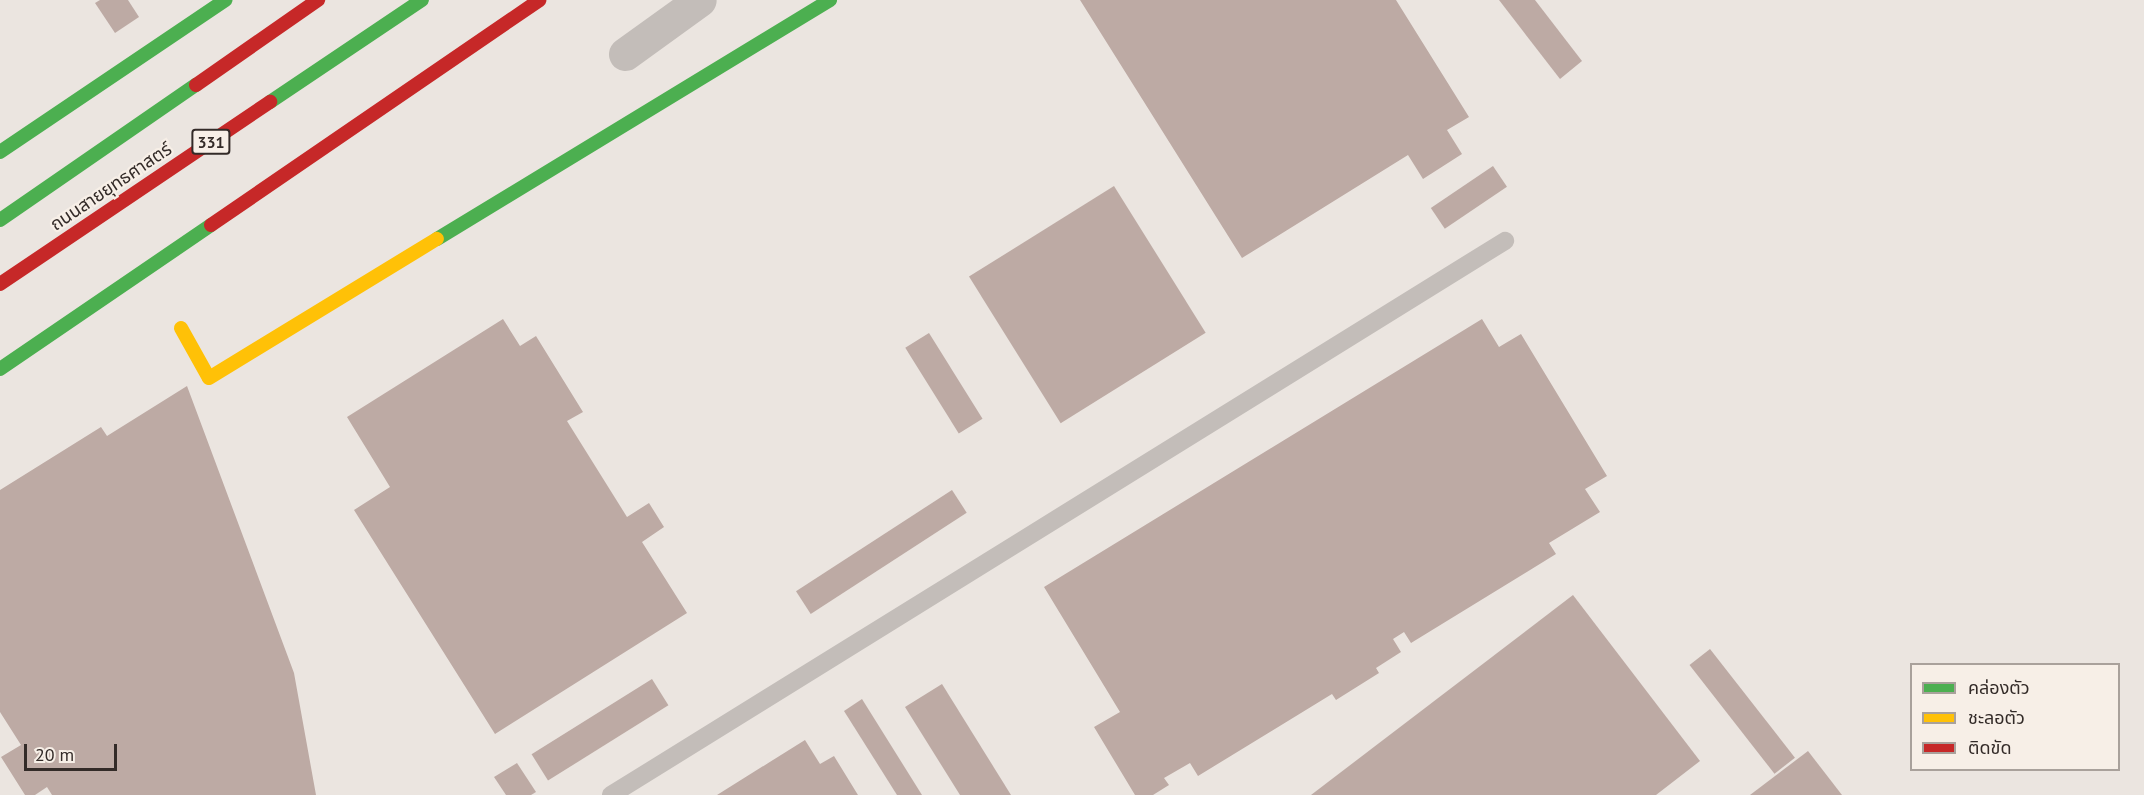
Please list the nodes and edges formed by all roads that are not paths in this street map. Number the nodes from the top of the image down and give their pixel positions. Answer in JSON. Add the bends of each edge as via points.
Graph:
{"nodes":[{"id":1,"x":225,"y":0,"type":"edge"},
{"id":2,"x":318,"y":0,"type":"edge"},
{"id":3,"x":422,"y":0,"type":"edge"},
{"id":4,"x":539,"y":0,"type":"edge"},
{"id":5,"x":700,"y":0,"type":"edge"},
{"id":6,"x":830,"y":0,"type":"edge"},
{"id":7,"x":625,"y":54,"type":"dead end"},
{"id":8,"x":0,"y":152,"type":"edge"},
{"id":9,"x":0,"y":220,"type":"edge"},
{"id":10,"x":1505,"y":241,"type":"dead end"},
{"id":11,"x":0,"y":284,"type":"edge"},
{"id":12,"x":181,"y":328,"type":"dead end"},
{"id":13,"x":0,"y":369,"type":"edge"},
{"id":14,"x":611,"y":795,"type":"edge"}],
"edges":[{"from":1,"to":8,"type":"main road"},
{"from":2,"to":9,"type":"main road","name":"ถนนสายยุทธศาสตร์"},
{"from":3,"to":11,"type":"main road","name":"ถนนสายยุทธศาสตร์","number":"331"},
{"from":4,"to":13,"type":"main road"},
{"from":5,"to":7,"type":"street"},
{"from":6,"to":12,"type":"main road","via":[[209,378]]},
{"from":10,"to":14,"type":"lane"}]}
